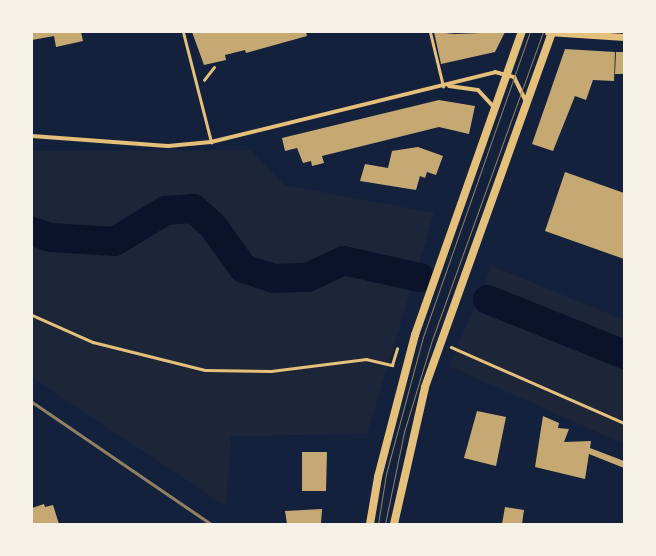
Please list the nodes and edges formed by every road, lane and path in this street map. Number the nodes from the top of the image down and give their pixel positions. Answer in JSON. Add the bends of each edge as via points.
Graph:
{"nodes":[{"id":1,"x":183,"y":32,"type":"edge"},
{"id":2,"x":430,"y":32,"type":"edge"},
{"id":3,"x":522,"y":32,"type":"edge"},
{"id":4,"x":550,"y":32,"type":"edge"},
{"id":5,"x":624,"y":37,"type":"edge"},
{"id":6,"x":214,"y":67,"type":"dead end"},
{"id":7,"x":508,"y":74,"type":"junction"},
{"id":8,"x":443,"y":86,"type":"junction"},
{"id":9,"x":197,"y":88,"type":"junction"},
{"id":10,"x":526,"y":103,"type":"junction"},
{"id":11,"x":495,"y":108,"type":"junction"},
{"id":12,"x":32,"y":136,"type":"edge"},
{"id":13,"x":211,"y":142,"type":"junction"},
{"id":14,"x":32,"y":315,"type":"edge"},
{"id":15,"x":454,"y":348,"type":"dead end"},
{"id":16,"x":392,"y":365,"type":"dead end"},
{"id":17,"x":624,"y":423,"type":"edge"},
{"id":18,"x":370,"y":524,"type":"edge"},
{"id":19,"x":394,"y":524,"type":"edge"}],
"edges":[{"from":1,"to":9,"type":"lane"},
{"from":2,"to":8,"type":"lane"},
{"from":3,"to":7,"type":"main road"},
{"from":4,"to":5,"type":"street"},
{"from":4,"to":10,"type":"main road"},
{"from":6,"to":9,"type":"path"},
{"from":7,"to":8,"type":"street","via":[[489,74]]},
{"from":7,"to":10,"type":"street","via":[[519,83]]},
{"from":7,"to":11,"type":"main road"},
{"from":8,"to":11,"type":"street","via":[[464,85],[478,90]]},
{"from":8,"to":13,"type":"street"},
{"from":9,"to":13,"type":"lane"},
{"from":10,"to":19,"type":"main road","via":[[425,387]]},
{"from":11,"to":18,"type":"main road","via":[[416,335],[378,477]]},
{"from":12,"to":13,"type":"street","via":[[168,146]]},
{"from":14,"to":16,"type":"path","via":[[93,342],[205,370],[271,371],[366,359]]},
{"from":15,"to":17,"type":"path"}]}
